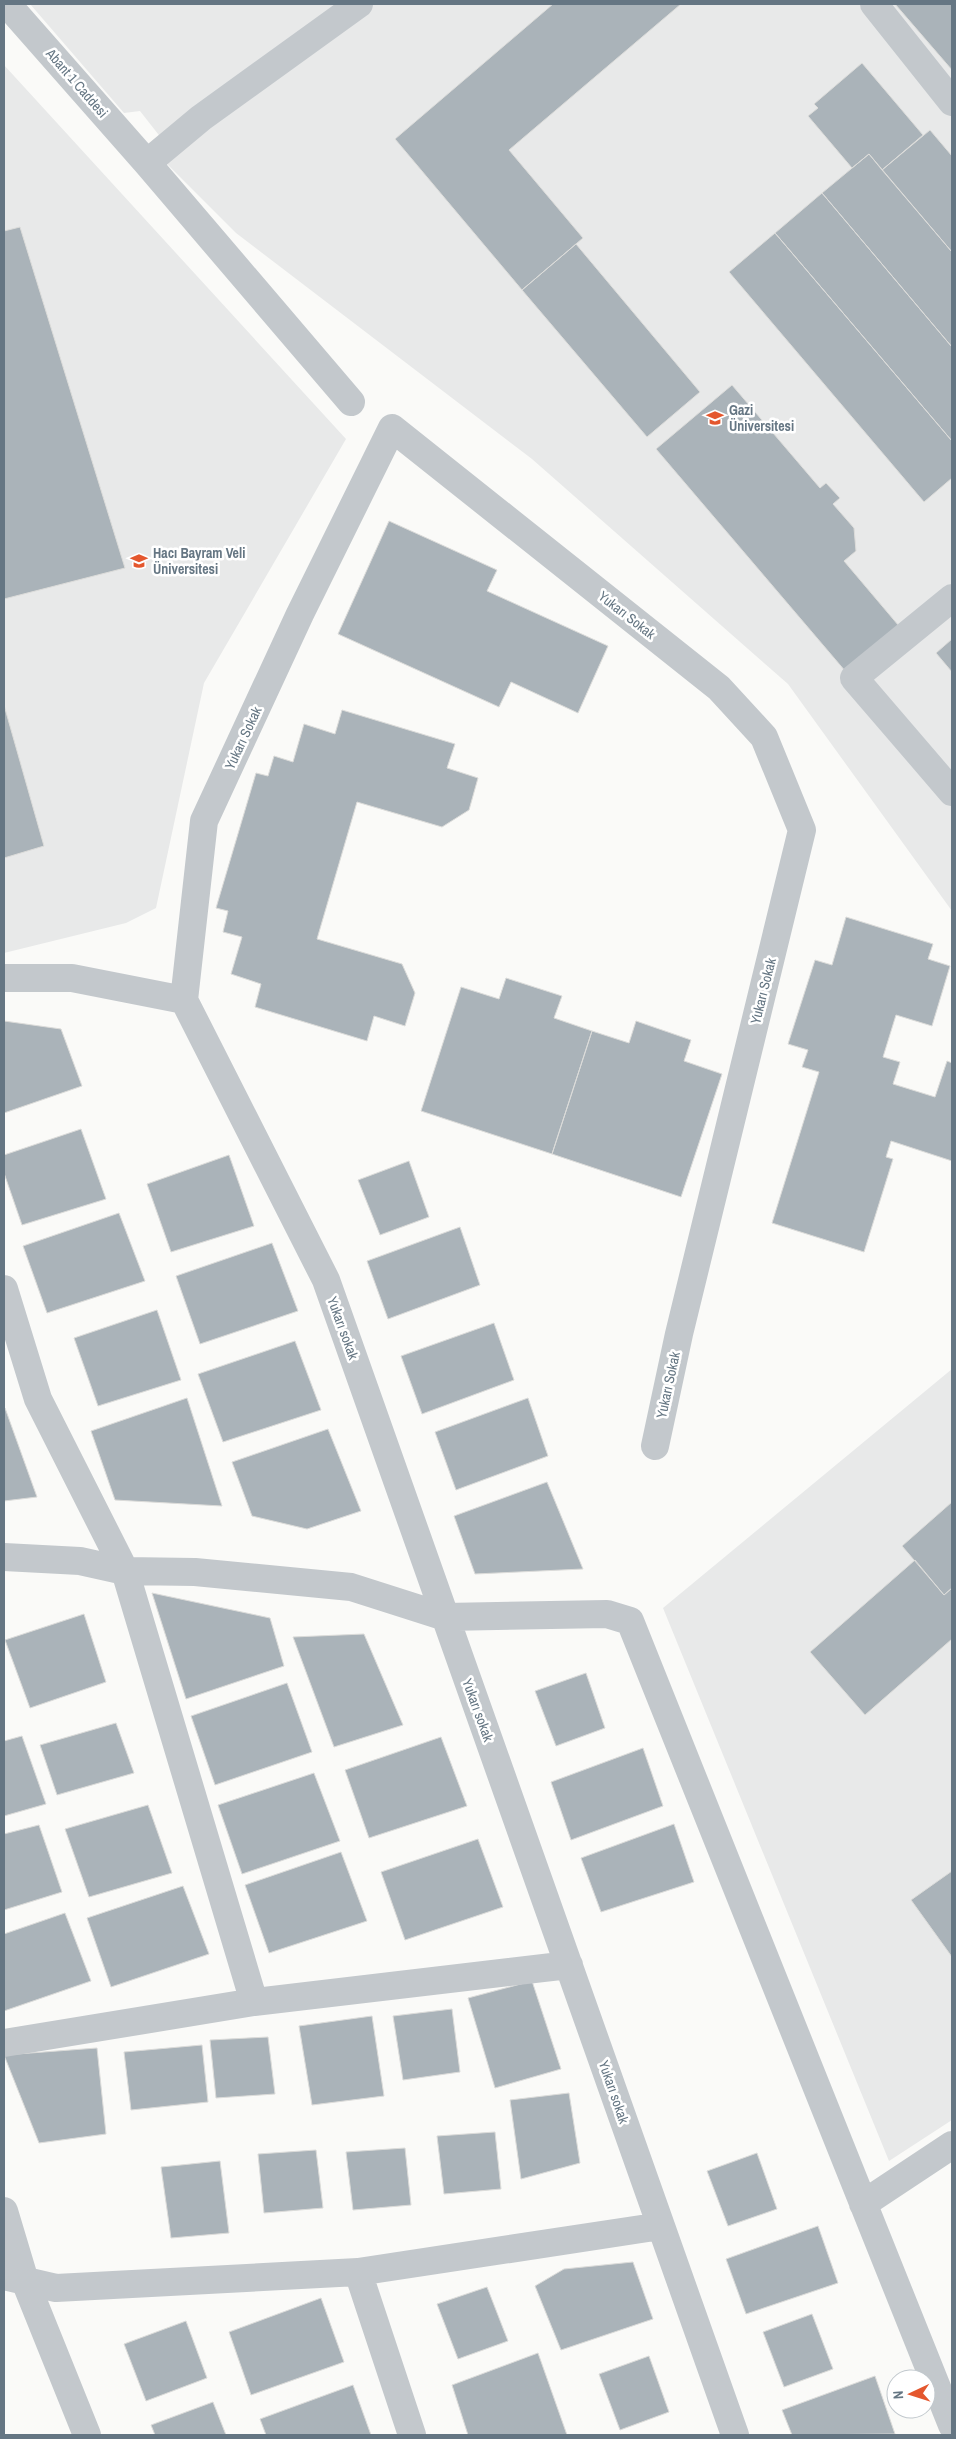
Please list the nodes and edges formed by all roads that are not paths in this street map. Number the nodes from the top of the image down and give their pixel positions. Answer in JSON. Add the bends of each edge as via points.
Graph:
{"nodes":[{"id":1,"x":7,"y":4,"type":"edge"},
{"id":2,"x":359,"y":4,"type":"edge"},
{"id":3,"x":874,"y":4,"type":"edge"},
{"id":4,"x":952,"y":102,"type":"edge"},
{"id":5,"x":147,"y":162,"type":"junction"},
{"id":6,"x":351,"y":402,"type":"dead end"},
{"id":7,"x":952,"y":598,"type":"edge"},
{"id":8,"x":952,"y":792,"type":"edge"},
{"id":9,"x":4,"y":978,"type":"edge"},
{"id":10,"x":184,"y":1000,"type":"junction"},
{"id":11,"x":4,"y":1289,"type":"edge"},
{"id":12,"x":655,"y":1446,"type":"dead end"},
{"id":13,"x":4,"y":1557,"type":"edge"},
{"id":14,"x":125,"y":1571,"type":"junction"},
{"id":15,"x":445,"y":1617,"type":"junction"},
{"id":16,"x":569,"y":1965,"type":"junction"},
{"id":17,"x":254,"y":2002,"type":"junction"},
{"id":18,"x":4,"y":2042,"type":"edge"},
{"id":19,"x":952,"y":2144,"type":"edge"},
{"id":20,"x":863,"y":2204,"type":"junction"},
{"id":21,"x":4,"y":2211,"type":"edge"},
{"id":22,"x":661,"y":2226,"type":"junction"},
{"id":23,"x":358,"y":2272,"type":"junction"},
{"id":24,"x":14,"y":2279,"type":"edge"},
{"id":25,"x":952,"y":2425,"type":"edge"},
{"id":26,"x":87,"y":2435,"type":"edge"},
{"id":27,"x":412,"y":2435,"type":"edge"},
{"id":28,"x":735,"y":2435,"type":"edge"}],
"edges":[{"from":1,"to":5,"type":"street","name":"Abant 1 Caddesi"},
{"from":2,"to":5,"type":"street","via":[[201,118]]},
{"from":3,"to":4,"type":"street"},
{"from":5,"to":6,"type":"street","name":"Abant 1 Caddesi"},
{"from":7,"to":8,"type":"street","via":[[854,678]]},
{"from":9,"to":10,"type":"street","via":[[72,978]]},
{"from":10,"to":12,"type":"street","name":"Yukarı Sokak","via":[[204,822],[300,614],[392,428],[719,688],[764,737],[802,830],[678,1334]]},
{"from":10,"to":15,"type":"street","name":"Yukarı sokak","via":[[326,1280]]},
{"from":11,"to":14,"type":"street","via":[[38,1399]]},
{"from":13,"to":14,"type":"street","via":[[80,1561]]},
{"from":14,"to":15,"type":"street","via":[[195,1572],[351,1587]]},
{"from":14,"to":17,"type":"street"},
{"from":15,"to":16,"type":"street","name":"Yukarı sokak"},
{"from":15,"to":20,"type":"street","via":[[607,1614],[630,1621]]},
{"from":16,"to":17,"type":"street"},
{"from":16,"to":22,"type":"street","name":"Yukarı sokak"},
{"from":17,"to":18,"type":"street"},
{"from":19,"to":20,"type":"street"},
{"from":20,"to":25,"type":"street"},
{"from":21,"to":24,"type":"street"},
{"from":22,"to":23,"type":"street"},
{"from":22,"to":28,"type":"street","name":"Yukarı sokak"},
{"from":23,"to":24,"type":"street","via":[[56,2288]]},
{"from":23,"to":27,"type":"street"},
{"from":24,"to":26,"type":"street"}]}
